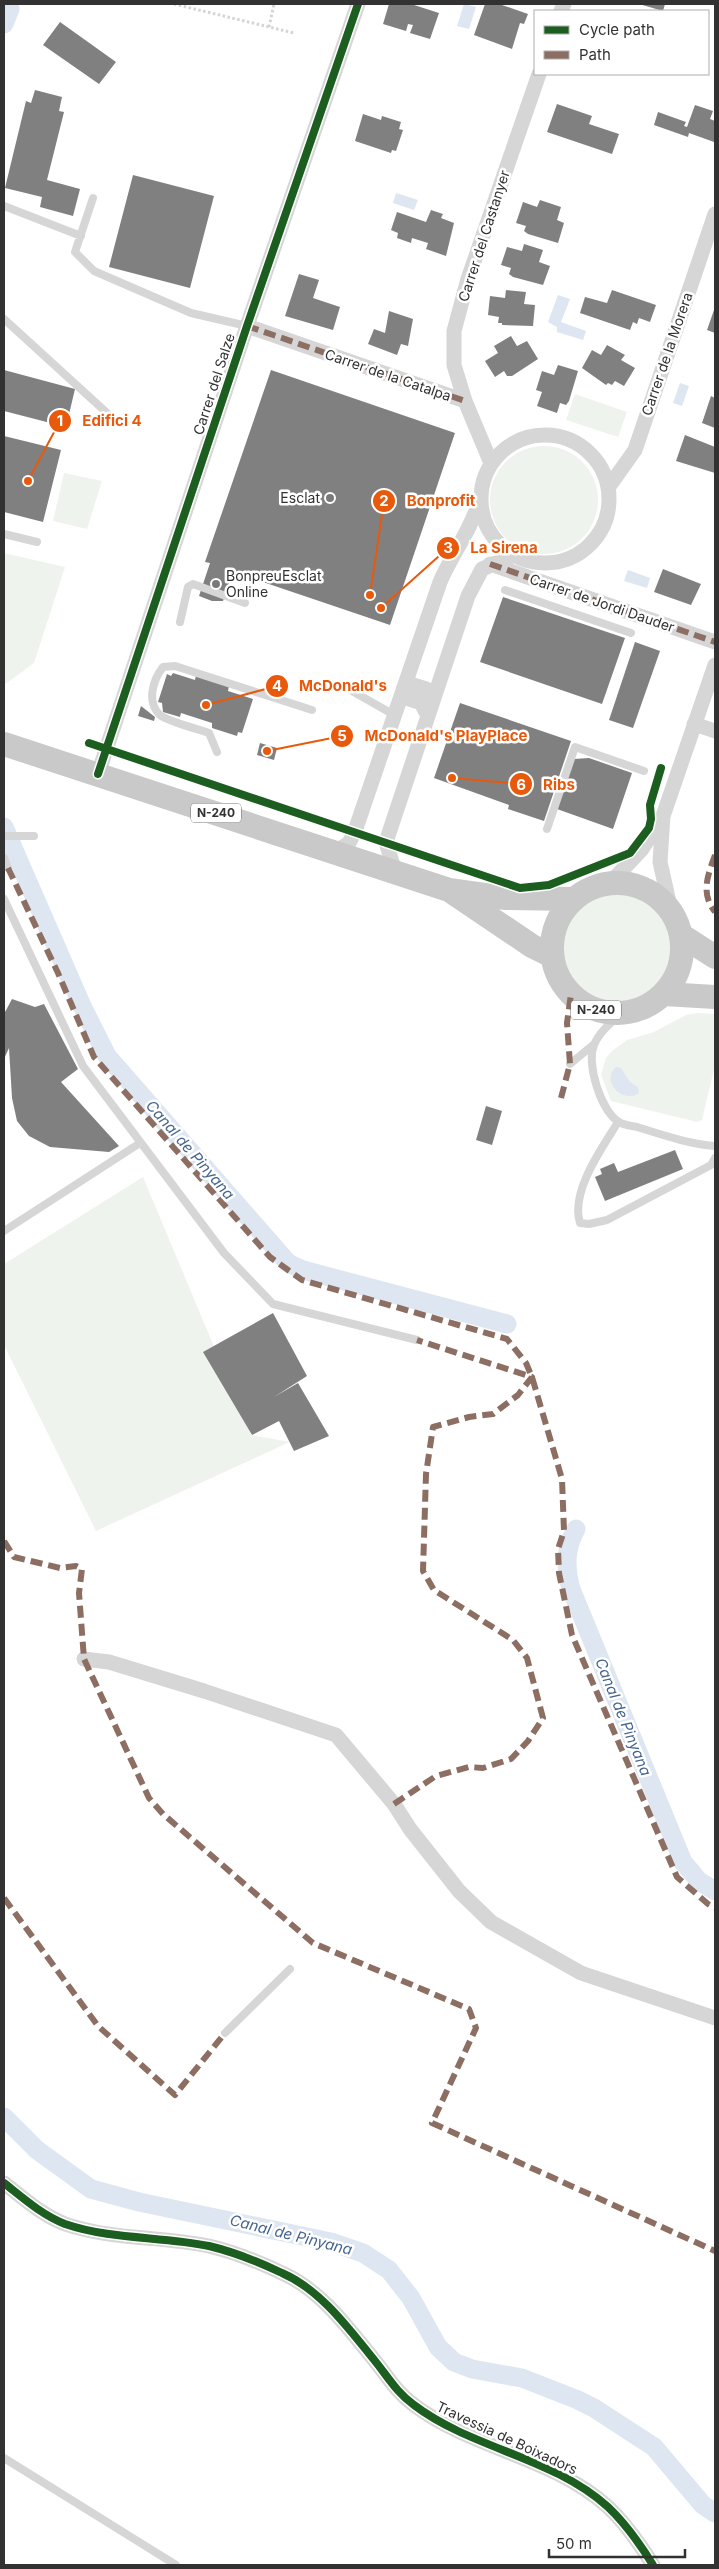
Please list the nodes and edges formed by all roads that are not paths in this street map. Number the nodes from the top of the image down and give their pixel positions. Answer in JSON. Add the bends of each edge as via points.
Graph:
{"nodes":[{"id":1,"x":358,"y":4,"type":"edge"},
{"id":2,"x":539,"y":75,"type":"edge"},
{"id":3,"x":92,"y":198,"type":"dead end"},
{"id":4,"x":4,"y":206,"type":"edge"},
{"id":5,"x":715,"y":214,"type":"edge"},
{"id":6,"x":81,"y":236,"type":"junction"},
{"id":7,"x":4,"y":319,"type":"edge"},
{"id":8,"x":247,"y":326,"type":"junction"},
{"id":9,"x":465,"y":401,"type":"junction"},
{"id":10,"x":118,"y":423,"type":"dead end"},
{"id":11,"x":491,"y":463,"type":"junction"},
{"id":12,"x":608,"y":488,"type":"junction"},
{"id":13,"x":480,"y":498,"type":"junction"},
{"id":14,"x":4,"y":534,"type":"edge"},
{"id":15,"x":37,"y":542,"type":"dead end"},
{"id":16,"x":515,"y":555,"type":"junction"},
{"id":17,"x":490,"y":564,"type":"junction"},
{"id":18,"x":505,"y":590,"type":"dead end"},
{"id":19,"x":245,"y":603,"type":"dead end"},
{"id":20,"x":180,"y":622,"type":"dead end"},
{"id":21,"x":631,"y":633,"type":"dead end"},
{"id":22,"x":715,"y":642,"type":"edge"},
{"id":23,"x":715,"y":664,"type":"edge"},
{"id":24,"x":345,"y":687,"type":"dead end"},
{"id":25,"x":405,"y":690,"type":"junction"},
{"id":26,"x":434,"y":695,"type":"junction"},
{"id":27,"x":312,"y":710,"type":"dead end"},
{"id":28,"x":396,"y":716,"type":"junction"},
{"id":29,"x":428,"y":716,"type":"junction"},
{"id":30,"x":694,"y":724,"type":"junction"},
{"id":31,"x":715,"y":731,"type":"edge"},
{"id":32,"x":4,"y":744,"type":"edge"},
{"id":33,"x":217,"y":752,"type":"dead end"},
{"id":34,"x":644,"y":771,"type":"dead end"},
{"id":35,"x":98,"y":774,"type":"junction"},
{"id":36,"x":663,"y":816,"type":"junction"},
{"id":37,"x":547,"y":829,"type":"dead end"},
{"id":38,"x":4,"y":836,"type":"edge"},
{"id":39,"x":34,"y":836,"type":"dead end"},
{"id":40,"x":335,"y":852,"type":"junction"},
{"id":41,"x":4,"y":858,"type":"edge"},
{"id":42,"x":8,"y":868,"type":"dead end"},
{"id":43,"x":395,"y":872,"type":"junction"},
{"id":44,"x":610,"y":883,"type":"junction"},
{"id":45,"x":449,"y":890,"type":"junction"},
{"id":46,"x":4,"y":899,"type":"edge"},
{"id":47,"x":573,"y":900,"type":"junction"},
{"id":48,"x":671,"y":911,"type":"junction"},
{"id":49,"x":681,"y":935,"type":"junction"},
{"id":50,"x":552,"y":956,"type":"junction"},
{"id":51,"x":715,"y":957,"type":"edge"},
{"id":52,"x":664,"y":994,"type":"junction"},
{"id":53,"x":715,"y":997,"type":"edge"},
{"id":54,"x":621,"y":1013,"type":"junction"},
{"id":55,"x":594,"y":1045,"type":"junction"},
{"id":56,"x":570,"y":1064,"type":"dead end"},
{"id":57,"x":618,"y":1122,"type":"junction"},
{"id":58,"x":140,"y":1143,"type":"junction"},
{"id":59,"x":715,"y":1146,"type":"edge"},
{"id":60,"x":715,"y":1158,"type":"edge"},
{"id":61,"x":4,"y":1232,"type":"edge"},
{"id":62,"x":417,"y":1340,"type":"dead end"},
{"id":63,"x":84,"y":1659,"type":"dead end"},
{"id":64,"x":290,"y":1969,"type":"dead end"},
{"id":65,"x":715,"y":2018,"type":"edge"},
{"id":66,"x":225,"y":2033,"type":"dead end"},
{"id":67,"x":4,"y":2182,"type":"edge"},
{"id":68,"x":4,"y":2458,"type":"edge"},
{"id":69,"x":176,"y":2565,"type":"edge"},
{"id":70,"x":653,"y":2565,"type":"edge"}],
"edges":[{"from":1,"to":8,"type":"street","name":"Carrer del Salze"},
{"from":2,"to":9,"type":"street","name":"Carrer del Castanyer","via":[[468,279],[454,331],[454,366]]},
{"from":3,"to":6,"type":"lane"},
{"from":4,"to":6,"type":"lane"},
{"from":5,"to":12,"type":"street","name":"Carrer de la Morera","via":[[635,450]]},
{"from":6,"to":8,"type":"lane","via":[[75,252],[94,271],[191,313]]},
{"from":7,"to":10,"type":"lane"},
{"from":8,"to":9,"type":"street","name":"Carrer de la Catalpa"},
{"from":8,"to":35,"type":"street","name":"Carrer del Salze"},
{"from":9,"to":11,"type":"street","name":"Carrer de la Catalpa"},
{"from":11,"to":12,"type":"street","via":[[506,447],[526,437],[547,434],[569,439],[587,450],[601,467]]},
{"from":11,"to":13,"type":"street","via":[[483,480]]},
{"from":12,"to":16,"type":"street","via":[[609,508],[603,527],[574,556],[555,562],[534,562]]},
{"from":13,"to":16,"type":"street","via":[[489,532],[500,546]]},
{"from":13,"to":25,"type":"street","via":[[474,520],[447,566]]},
{"from":14,"to":15,"type":"lane"},
{"from":16,"to":17,"type":"street"},
{"from":17,"to":22,"type":"street","name":"Carrer de Jordi Dauder"},
{"from":17,"to":26,"type":"street","via":[[482,569],[468,596]]},
{"from":18,"to":21,"type":"lane"},
{"from":19,"to":20,"type":"lane","via":[[193,584],[188,587]]},
{"from":23,"to":30,"type":"street"},
{"from":24,"to":28,"type":"lane"},
{"from":25,"to":26,"type":"street","via":[[426,689]]},
{"from":25,"to":28,"type":"street"},
{"from":25,"to":29,"type":"street","via":[[422,703]]},
{"from":26,"to":29,"type":"street"},
{"from":27,"to":33,"type":"lane","via":[[175,666],[163,668],[154,683],[154,706],[161,716],[209,733]]},
{"from":28,"to":40,"type":"street","via":[[355,832],[349,844]]},
{"from":29,"to":43,"type":"street","via":[[386,842]]},
{"from":30,"to":31,"type":"street"},
{"from":30,"to":36,"type":"street"},
{"from":32,"to":35,"type":"main road","number":"N-240"},
{"from":34,"to":37,"type":"lane","via":[[575,747]]},
{"from":35,"to":40,"type":"main road","number":"N-240"},
{"from":36,"to":44,"type":"street","via":[[642,849]]},
{"from":36,"to":48,"type":"street","via":[[660,862]]},
{"from":38,"to":39,"type":"lane"},
{"from":40,"to":43,"type":"main road","number":"N-240"},
{"from":41,"to":42,"type":"lane"},
{"from":43,"to":45,"type":"main road","number":"N-240"},
{"from":44,"to":47,"type":"main road","number":"N-240","via":[[590,888]]},
{"from":44,"to":48,"type":"main road","number":"N-240","via":[[630,884],[649,891]]},
{"from":45,"to":47,"type":"main road","number":"N-240","via":[[506,898]]},
{"from":45,"to":50,"type":"main road","number":"N-240"},
{"from":46,"to":58,"type":"lane","via":[[83,1066]]},
{"from":47,"to":50,"type":"main road","number":"N-240","via":[[556,926]]},
{"from":48,"to":49,"type":"main road","number":"N-240"},
{"from":49,"to":51,"type":"main road"},
{"from":49,"to":52,"type":"main road","number":"N-240","via":[[680,967]]},
{"from":50,"to":54,"type":"main road","number":"N-240","via":[[558,977],[579,1002],[599,1011]]},
{"from":52,"to":53,"type":"main road"},
{"from":52,"to":54,"type":"main road","number":"N-240","via":[[640,1009]]},
{"from":54,"to":55,"type":"lane","via":[[602,1031]]},
{"from":55,"to":56,"type":"lane"},
{"from":55,"to":57,"type":"lane","via":[[591,1060],[595,1081],[604,1103]]},
{"from":57,"to":59,"type":"lane"},
{"from":57,"to":60,"type":"lane","via":[[588,1172],[578,1206],[580,1223],[607,1220],[711,1165]]},
{"from":58,"to":61,"type":"lane"},
{"from":58,"to":62,"type":"lane","via":[[224,1252],[273,1304]]},
{"from":63,"to":65,"type":"street","via":[[109,1662],[242,1702],[336,1735],[394,1804],[459,1891],[491,1922],[580,1973]]},
{"from":64,"to":66,"type":"lane"},
{"from":67,"to":70,"type":"street","name":"Travessia de Boixadors","via":[[35,2207],[64,2223],[105,2234],[208,2246],[258,2262],[295,2279],[328,2305],[395,2389],[415,2406],[477,2440],[573,2483],[607,2506],[634,2535]]},
{"from":68,"to":69,"type":"lane"}]}
